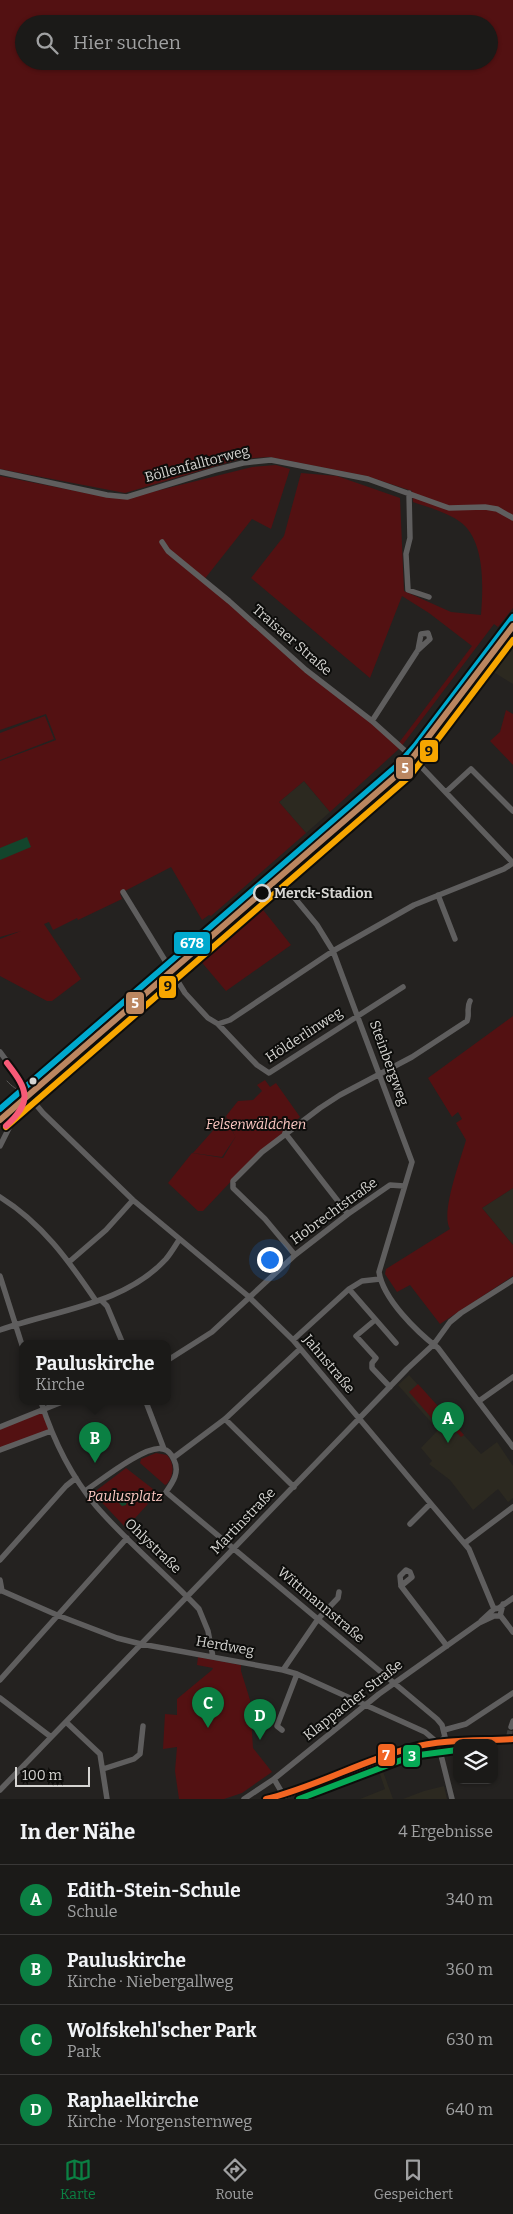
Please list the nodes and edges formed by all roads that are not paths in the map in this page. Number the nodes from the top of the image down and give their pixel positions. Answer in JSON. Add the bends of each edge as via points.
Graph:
{"nodes":[{"id":1,"x":0,"y":472,"type":"edge"},
{"id":2,"x":409,"y":493,"type":"junction"},
{"id":3,"x":513,"y":518,"type":"edge"},
{"id":4,"x":162,"y":542,"type":"dead end"},
{"id":5,"x":429,"y":597,"type":"dead end"},
{"id":6,"x":513,"y":617,"type":"edge"},
{"id":7,"x":418,"y":650,"type":"dead end"},
{"id":8,"x":372,"y":721,"type":"junction"},
{"id":9,"x":408,"y":755,"type":"junction"},
{"id":10,"x":417,"y":762,"type":"junction"},
{"id":11,"x":446,"y":792,"type":"junction"},
{"id":12,"x":513,"y":811,"type":"edge"},
{"id":13,"x":513,"y":853,"type":"edge"},
{"id":14,"x":512,"y":862,"type":"edge"},
{"id":15,"x":274,"y":873,"type":"junction"},
{"id":16,"x":281,"y":883,"type":"junction"},
{"id":17,"x":123,"y":892,"type":"dead end"},
{"id":18,"x":438,"y":895,"type":"junction"},
{"id":19,"x":248,"y":912,"type":"dead end"},
{"id":20,"x":455,"y":938,"type":"dead end"},
{"id":21,"x":333,"y":951,"type":"junction"},
{"id":22,"x":199,"y":953,"type":"dead end"},
{"id":23,"x":168,"y":965,"type":"junction"},
{"id":24,"x":174,"y":975,"type":"junction"},
{"id":25,"x":403,"y":987,"type":"dead end"},
{"id":26,"x":470,"y":1002,"type":"dead end"},
{"id":27,"x":358,"y":1014,"type":"junction"},
{"id":28,"x":218,"y":1024,"type":"junction"},
{"id":29,"x":0,"y":1052,"type":"edge"},
{"id":30,"x":380,"y":1074,"type":"junction"},
{"id":31,"x":23,"y":1089,"type":"junction"},
{"id":32,"x":32,"y":1099,"type":"junction"},
{"id":33,"x":0,"y":1109,"type":"edge"},
{"id":34,"x":17,"y":1112,"type":"dead end"},
{"id":35,"x":285,"y":1133,"type":"junction"},
{"id":36,"x":0,"y":1146,"type":"edge"},
{"id":37,"x":404,"y":1186,"type":"junction"},
{"id":38,"x":0,"y":1197,"type":"edge"},
{"id":39,"x":133,"y":1200,"type":"junction"},
{"id":40,"x":348,"y":1214,"type":"junction"},
{"id":41,"x":180,"y":1240,"type":"junction"},
{"id":42,"x":295,"y":1255,"type":"junction"},
{"id":43,"x":69,"y":1262,"type":"junction"},
{"id":44,"x":0,"y":1276,"type":"edge"},
{"id":45,"x":380,"y":1279,"type":"junction"},
{"id":46,"x":513,"y":1280,"type":"edge"},
{"id":47,"x":348,"y":1289,"type":"junction"},
{"id":48,"x":248,"y":1296,"type":"junction"},
{"id":49,"x":99,"y":1300,"type":"junction"},
{"id":50,"x":375,"y":1320,"type":"junction"},
{"id":51,"x":16,"y":1324,"type":"junction"},
{"id":52,"x":0,"y":1330,"type":"edge"},
{"id":53,"x":21,"y":1340,"type":"edge"},
{"id":54,"x":121,"y":1340,"type":"edge"},
{"id":55,"x":293,"y":1340,"type":"junction"},
{"id":56,"x":396,"y":1343,"type":"dead end"},
{"id":57,"x":434,"y":1344,"type":"junction"},
{"id":58,"x":300,"y":1349,"type":"junction"},
{"id":59,"x":171,"y":1358,"type":"edge"},
{"id":60,"x":513,"y":1377,"type":"edge"},
{"id":61,"x":390,"y":1387,"type":"junction"},
{"id":62,"x":479,"y":1401,"type":"junction"},
{"id":63,"x":42,"y":1405,"type":"edge"},
{"id":64,"x":54,"y":1405,"type":"edge"},
{"id":65,"x":147,"y":1405,"type":"edge"},
{"id":66,"x":43,"y":1409,"type":"junction"},
{"id":67,"x":225,"y":1419,"type":"junction"},
{"id":68,"x":360,"y":1420,"type":"junction"},
{"id":69,"x":0,"y":1427,"type":"edge"},
{"id":70,"x":51,"y":1431,"type":"junction"},
{"id":71,"x":513,"y":1447,"type":"edge"},
{"id":72,"x":164,"y":1449,"type":"junction"},
{"id":73,"x":0,"y":1450,"type":"edge"},
{"id":74,"x":173,"y":1458,"type":"junction"},
{"id":75,"x":76,"y":1478,"type":"junction"},
{"id":76,"x":294,"y":1487,"type":"junction"},
{"id":77,"x":85,"y":1491,"type":"junction"},
{"id":78,"x":430,"y":1504,"type":"junction"},
{"id":79,"x":513,"y":1507,"type":"edge"},
{"id":80,"x":410,"y":1524,"type":"dead end"},
{"id":81,"x":126,"y":1538,"type":"junction"},
{"id":82,"x":465,"y":1544,"type":"junction"},
{"id":83,"x":234,"y":1548,"type":"junction"},
{"id":84,"x":0,"y":1560,"type":"edge"},
{"id":85,"x":0,"y":1580,"type":"edge"},
{"id":86,"x":401,"y":1586,"type":"dead end"},
{"id":87,"x":1,"y":1591,"type":"edge"},
{"id":88,"x":339,"y":1592,"type":"dead end"},
{"id":89,"x":187,"y":1597,"type":"junction"},
{"id":90,"x":513,"y":1598,"type":"edge"},
{"id":91,"x":497,"y":1611,"type":"junction"},
{"id":92,"x":57,"y":1615,"type":"junction"},
{"id":93,"x":318,"y":1620,"type":"junction"},
{"id":94,"x":513,"y":1632,"type":"edge"},
{"id":95,"x":141,"y":1644,"type":"junction"},
{"id":96,"x":447,"y":1646,"type":"junction"},
{"id":97,"x":213,"y":1657,"type":"junction"},
{"id":98,"x":283,"y":1670,"type":"junction"},
{"id":99,"x":297,"y":1674,"type":"junction"},
{"id":100,"x":0,"y":1680,"type":"edge"},
{"id":101,"x":394,"y":1683,"type":"junction"},
{"id":102,"x":513,"y":1693,"type":"edge"},
{"id":103,"x":0,"y":1698,"type":"edge"},
{"id":104,"x":364,"y":1706,"type":"junction"},
{"id":105,"x":66,"y":1722,"type":"junction"},
{"id":106,"x":143,"y":1726,"type":"dead end"},
{"id":107,"x":282,"y":1730,"type":"dead end"},
{"id":108,"x":444,"y":1730,"type":"junction"},
{"id":109,"x":51,"y":1737,"type":"junction"},
{"id":110,"x":453,"y":1743,"type":"edge"},
{"id":111,"x":438,"y":1744,"type":"junction"},
{"id":112,"x":103,"y":1769,"type":"junction"},
{"id":113,"x":274,"y":1779,"type":"junction"},
{"id":114,"x":1,"y":1788,"type":"edge"},
{"id":115,"x":279,"y":1798,"type":"edge"},
{"id":116,"x":107,"y":1799,"type":"edge"},
{"id":117,"x":244,"y":1799,"type":"edge"},
{"id":118,"x":452,"y":1799,"type":"edge"}],
"edges":[{"from":1,"to":2,"type":"street","name":"Böllenfalltorweg","via":[[127,497],[243,463],[271,460],[368,479]]},
{"from":2,"to":3,"type":"street","name":"Böllenfalltorweg","via":[[449,508],[485,507],[497,509]]},
{"from":2,"to":5,"type":"street","via":[[410,538],[406,554],[406,582],[408,590]]},
{"from":4,"to":8,"type":"street","name":"Traisaer Straße","via":[[306,670]]},
{"from":6,"to":9,"type":"main road"},
{"from":7,"to":8,"type":"street"},
{"from":8,"to":9,"type":"street","name":"Traisaer Straße"},
{"from":9,"to":10,"type":"street","name":"Traisaer Straße"},
{"from":9,"to":15,"type":"main road"},
{"from":10,"to":11,"type":"street","name":"Traisaer Straße"},
{"from":10,"to":16,"type":"street"},
{"from":11,"to":12,"type":"street","via":[[471,769]]},
{"from":11,"to":14,"type":"street","name":"Traisaer Straße"},
{"from":13,"to":14,"type":"street"},
{"from":14,"to":18,"type":"street","via":[[504,869]]},
{"from":15,"to":16,"type":"street","name":"Steinbergweg"},
{"from":15,"to":23,"type":"main road"},
{"from":16,"to":19,"type":"street"},
{"from":16,"to":21,"type":"street","name":"Steinbergweg","via":[[317,924]]},
{"from":17,"to":23,"type":"street","name":"Hölderlinweg"},
{"from":18,"to":20,"type":"street"},
{"from":18,"to":21,"type":"street"},
{"from":21,"to":27,"type":"street","name":"Steinbergweg"},
{"from":21,"to":28,"type":"street","via":[[230,1020]]},
{"from":22,"to":24,"type":"street"},
{"from":23,"to":24,"type":"street","name":"Hölderlinweg"},
{"from":23,"to":31,"type":"main road"},
{"from":24,"to":28,"type":"street","name":"Hölderlinweg","via":[[196,1007]]},
{"from":24,"to":32,"type":"street"},
{"from":25,"to":27,"type":"street","name":"Hölderlinweg"},
{"from":26,"to":30,"type":"street","via":[[467,1020]]},
{"from":27,"to":28,"type":"street","name":"Hölderlinweg","via":[[269,1073],[257,1066]]},
{"from":27,"to":30,"type":"street","name":"Steinbergweg"},
{"from":29,"to":31,"type":"street","name":"Jahnstraße","via":[[20,1079]]},
{"from":30,"to":35,"type":"street","via":[[340,1095]]},
{"from":30,"to":37,"type":"street","name":"Steinbergweg","via":[[412,1162]]},
{"from":31,"to":32,"type":"street","name":"Jahnstraße"},
{"from":31,"to":33,"type":"main road"},
{"from":32,"to":39,"type":"street","name":"Jahnstraße"},
{"from":34,"to":36,"type":"street"},
{"from":35,"to":40,"type":"street"},
{"from":35,"to":42,"type":"street","via":[[253,1161],[233,1186]]},
{"from":37,"to":40,"type":"street","name":"Hobrechtstraße","via":[[390,1186]]},
{"from":37,"to":45,"type":"street","name":"Steinbergweg","via":[[379,1272]]},
{"from":38,"to":43,"type":"street","via":[[41,1230]]},
{"from":39,"to":41,"type":"street","name":"Jahnstraße"},
{"from":39,"to":43,"type":"street","via":[[106,1230]]},
{"from":40,"to":42,"type":"street","name":"Hobrechtstraße"},
{"from":41,"to":48,"type":"street","name":"Jahnstraße"},
{"from":41,"to":49,"type":"street","via":[[166,1259],[148,1274]]},
{"from":42,"to":48,"type":"street","name":"Hobrechtstraße"},
{"from":43,"to":49,"type":"street"},
{"from":44,"to":51,"type":"street"},
{"from":45,"to":47,"type":"street","via":[[362,1282]]},
{"from":45,"to":57,"type":"street","via":[[388,1296]]},
{"from":46,"to":57,"type":"street","name":"Martinstraße","via":[[461,1313]]},
{"from":47,"to":50,"type":"street"},
{"from":47,"to":55,"type":"street"},
{"from":48,"to":55,"type":"street","name":"Jahnstraße"},
{"from":48,"to":59,"type":"street","name":"Hobrechtstraße","via":[[212,1332]]},
{"from":49,"to":51,"type":"street"},
{"from":49,"to":54,"type":"street","via":[[107,1306]]},
{"from":50,"to":56,"type":"street"},
{"from":50,"to":61,"type":"street","via":[[356,1336],[376,1358],[372,1368]]},
{"from":51,"to":52,"type":"street"},
{"from":51,"to":53,"type":"street"},
{"from":55,"to":58,"type":"street","name":"Jahnstraße"},
{"from":57,"to":61,"type":"street","name":"Martinstraße"},
{"from":57,"to":62,"type":"street"},
{"from":58,"to":67,"type":"street"},
{"from":58,"to":68,"type":"street","name":"Jahnstraße"},
{"from":60,"to":62,"type":"street"},
{"from":61,"to":68,"type":"street","name":"Martinstraße"},
{"from":62,"to":71,"type":"street"},
{"from":63,"to":66,"type":"street","name":"Ohlystraße"},
{"from":64,"to":66,"type":"street"},
{"from":65,"to":72,"type":"street"},
{"from":66,"to":69,"type":"street"},
{"from":66,"to":70,"type":"street","name":"Ohlystraße"},
{"from":67,"to":74,"type":"street"},
{"from":67,"to":76,"type":"street"},
{"from":68,"to":76,"type":"street","name":"Martinstraße"},
{"from":68,"to":78,"type":"street","name":"Jahnstraße"},
{"from":70,"to":73,"type":"street"},
{"from":70,"to":75,"type":"street","name":"Ohlystraße"},
{"from":72,"to":74,"type":"street"},
{"from":72,"to":77,"type":"street","via":[[139,1455]]},
{"from":74,"to":83,"type":"street","name":"Wittmannstraße","via":[[176,1476],[166,1492]]},
{"from":75,"to":77,"type":"street","name":"Ohlystraße"},
{"from":75,"to":84,"type":"street"},
{"from":76,"to":83,"type":"street","name":"Martinstraße"},
{"from":77,"to":81,"type":"street","name":"Ohlystraße"},
{"from":78,"to":80,"type":"street"},
{"from":78,"to":82,"type":"street","name":"Jahnstraße"},
{"from":79,"to":82,"type":"street"},
{"from":81,"to":89,"type":"street","name":"Ohlystraße"},
{"from":81,"to":92,"type":"street"},
{"from":82,"to":91,"type":"street","name":"Jahnstraße"},
{"from":83,"to":89,"type":"street","name":"Martinstraße"},
{"from":83,"to":93,"type":"street","name":"Wittmannstraße"},
{"from":85,"to":87,"type":"street"},
{"from":86,"to":96,"type":"street"},
{"from":87,"to":92,"type":"street","name":"Herdweg"},
{"from":88,"to":93,"type":"street","via":[[338,1598]]},
{"from":89,"to":95,"type":"street","name":"Martinstraße"},
{"from":89,"to":97,"type":"street","name":"Ohlystraße","via":[[202,1614]]},
{"from":90,"to":91,"type":"street","name":"Klappacher Straße"},
{"from":91,"to":94,"type":"street","name":"Jahnstraße"},
{"from":91,"to":96,"type":"street","name":"Klappacher Straße"},
{"from":92,"to":95,"type":"street","name":"Herdweg"},
{"from":92,"to":100,"type":"street"},
{"from":93,"to":98,"type":"street"},
{"from":93,"to":101,"type":"street","name":"Wittmannstraße"},
{"from":95,"to":97,"type":"street","name":"Herdweg"},
{"from":95,"to":105,"type":"street","name":"Martinstraße"},
{"from":96,"to":101,"type":"street","name":"Klappacher Straße"},
{"from":97,"to":98,"type":"street","name":"Herdweg"},
{"from":98,"to":99,"type":"street","name":"Herdweg"},
{"from":99,"to":104,"type":"street","name":"Herdweg"},
{"from":99,"to":107,"type":"street","via":[[277,1726]]},
{"from":101,"to":104,"type":"street","name":"Klappacher Straße"},
{"from":101,"to":108,"type":"street","name":"Wittmannstraße","via":[[437,1719]]},
{"from":102,"to":108,"type":"street","via":[[466,1724]]},
{"from":103,"to":109,"type":"street"},
{"from":104,"to":111,"type":"street","name":"Herdweg","via":[[425,1732]]},
{"from":104,"to":113,"type":"street","name":"Klappacher Straße"},
{"from":105,"to":109,"type":"street","name":"Martinstraße"},
{"from":105,"to":112,"type":"street","via":[[100,1754]]},
{"from":106,"to":112,"type":"street","via":[[140,1754]]},
{"from":108,"to":111,"type":"street","via":[[445,1737]]},
{"from":109,"to":114,"type":"street","name":"Martinstraße"},
{"from":110,"to":111,"type":"street"},
{"from":111,"to":115,"type":"street","via":[[410,1749]]},
{"from":111,"to":118,"type":"street"},
{"from":112,"to":116,"type":"street"},
{"from":113,"to":115,"type":"street"},
{"from":113,"to":117,"type":"street","name":"Klappacher Straße"}]}
